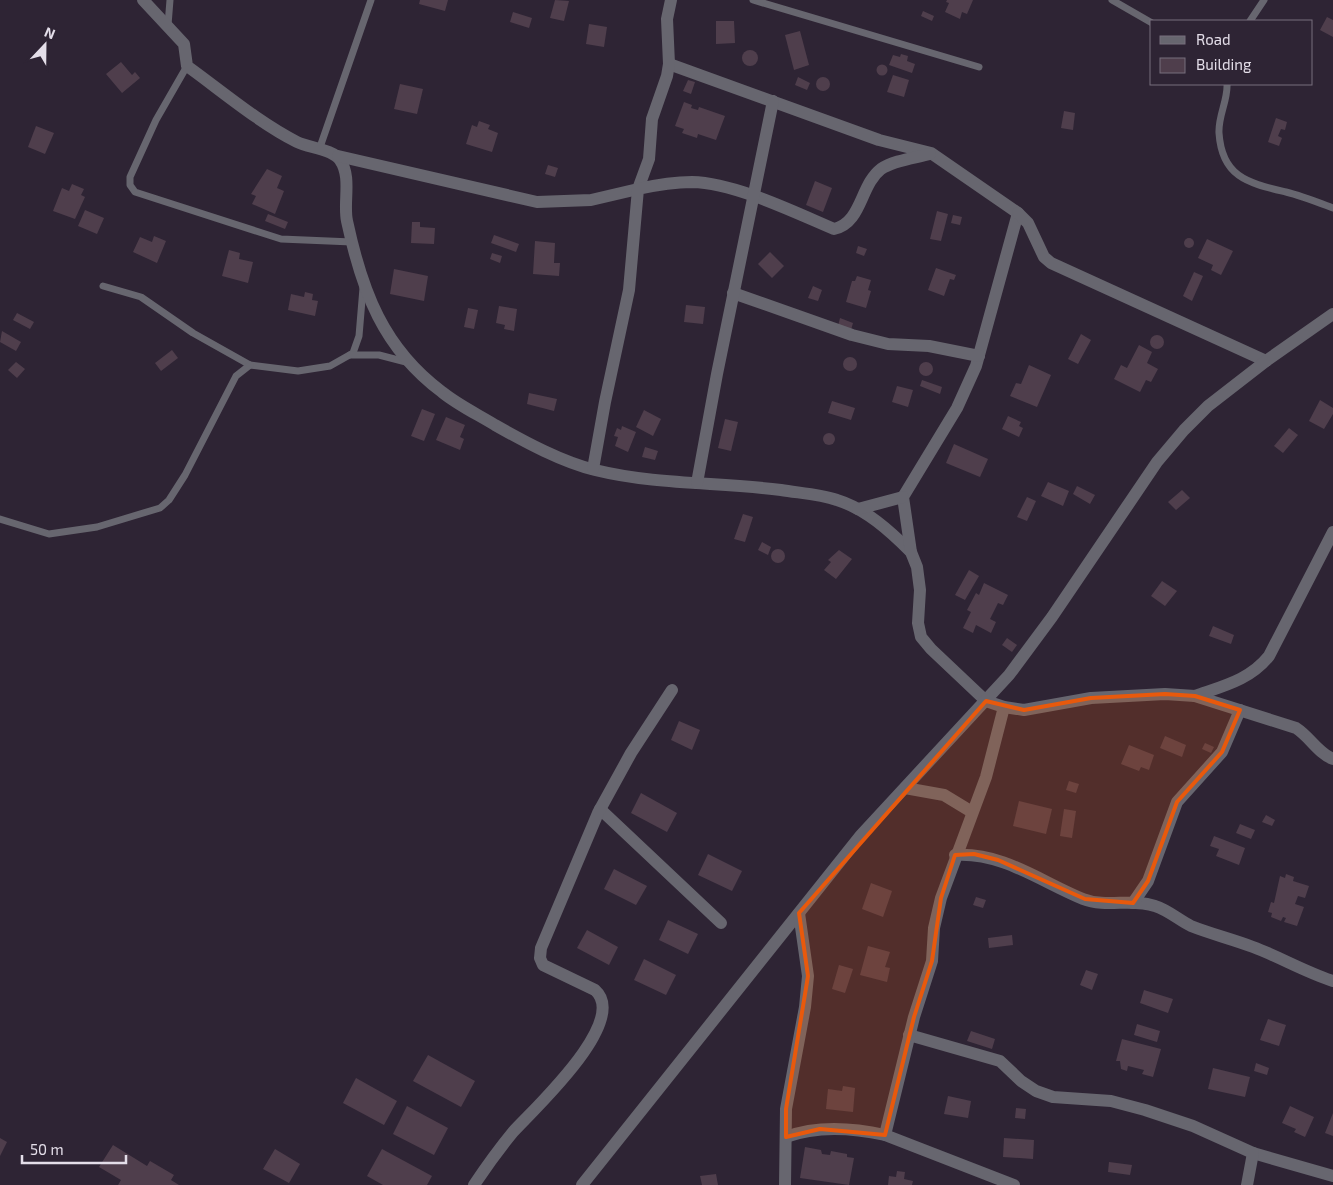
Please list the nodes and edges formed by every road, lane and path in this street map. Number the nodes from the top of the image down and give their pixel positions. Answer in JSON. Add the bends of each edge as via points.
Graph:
{"nodes":[{"id":1,"x":143,"y":0,"type":"edge"},
{"id":2,"x":170,"y":0,"type":"edge"},
{"id":3,"x":371,"y":0,"type":"edge"},
{"id":4,"x":671,"y":0,"type":"edge"},
{"id":5,"x":753,"y":0,"type":"edge"},
{"id":6,"x":1112,"y":0,"type":"edge"},
{"id":7,"x":1264,"y":0,"type":"edge"},
{"id":8,"x":1251,"y":20,"type":"edge"},
{"id":9,"x":1150,"y":22,"type":"edge"},
{"id":10,"x":168,"y":25,"type":"junction"},
{"id":11,"x":669,"y":64,"type":"junction"},
{"id":12,"x":187,"y":66,"type":"junction"},
{"id":13,"x":979,"y":67,"type":"dead end"},
{"id":14,"x":1227,"y":85,"type":"edge"},
{"id":15,"x":772,"y":101,"type":"junction"},
{"id":16,"x":319,"y":150,"type":"junction"},
{"id":17,"x":932,"y":154,"type":"junction"},
{"id":18,"x":338,"y":156,"type":"junction"},
{"id":19,"x":638,"y":189,"type":"junction"},
{"id":20,"x":754,"y":197,"type":"junction"},
{"id":21,"x":1333,"y":208,"type":"edge"},
{"id":22,"x":1018,"y":213,"type":"junction"},
{"id":23,"x":352,"y":242,"type":"junction"},
{"id":24,"x":363,"y":283,"type":"junction"},
{"id":25,"x":102,"y":286,"type":"dead end"},
{"id":26,"x":733,"y":293,"type":"junction"},
{"id":27,"x":1333,"y":314,"type":"edge"},
{"id":28,"x":350,"y":355,"type":"junction"},
{"id":29,"x":979,"y":356,"type":"junction"},
{"id":30,"x":1266,"y":361,"type":"junction"},
{"id":31,"x":408,"y":362,"type":"junction"},
{"id":32,"x":250,"y":365,"type":"junction"},
{"id":33,"x":593,"y":470,"type":"junction"},
{"id":34,"x":697,"y":483,"type":"junction"},
{"id":35,"x":903,"y":497,"type":"junction"},
{"id":36,"x":858,"y":509,"type":"junction"},
{"id":37,"x":0,"y":520,"type":"edge"},
{"id":38,"x":1333,"y":532,"type":"edge"},
{"id":39,"x":911,"y":552,"type":"junction"},
{"id":40,"x":672,"y":690,"type":"dead end"},
{"id":41,"x":1195,"y":696,"type":"junction"},
{"id":42,"x":986,"y":701,"type":"junction"},
{"id":43,"x":1004,"y":707,"type":"junction"},
{"id":44,"x":1240,"y":710,"type":"junction"},
{"id":45,"x":1333,"y":760,"type":"edge"},
{"id":46,"x":905,"y":788,"type":"junction"},
{"id":47,"x":600,"y":808,"type":"junction"},
{"id":48,"x":972,"y":812,"type":"junction"},
{"id":49,"x":955,"y":855,"type":"junction"},
{"id":50,"x":1134,"y":903,"type":"junction"},
{"id":51,"x":799,"y":913,"type":"junction"},
{"id":52,"x":722,"y":923,"type":"dead end"},
{"id":53,"x":1333,"y":981,"type":"edge"},
{"id":54,"x":909,"y":1035,"type":"junction"},
{"id":55,"x":885,"y":1135,"type":"junction"},
{"id":56,"x":786,"y":1137,"type":"junction"},
{"id":57,"x":1253,"y":1153,"type":"junction"},
{"id":58,"x":1333,"y":1176,"type":"edge"},
{"id":59,"x":474,"y":1185,"type":"edge"},
{"id":60,"x":582,"y":1185,"type":"edge"},
{"id":61,"x":785,"y":1185,"type":"edge"},
{"id":62,"x":1014,"y":1185,"type":"edge"},
{"id":63,"x":1247,"y":1185,"type":"edge"}],
"edges":[{"from":1,"to":10,"type":"street"},
{"from":2,"to":10,"type":"lane"},
{"from":3,"to":16,"type":"lane"},
{"from":4,"to":11,"type":"street","via":[[667,19]]},
{"from":5,"to":13,"type":"lane"},
{"from":6,"to":9,"type":"lane"},
{"from":7,"to":8,"type":"lane"},
{"from":10,"to":12,"type":"street","via":[[184,44]]},
{"from":11,"to":15,"type":"street"},
{"from":11,"to":19,"type":"street","via":[[652,120],[649,160]]},
{"from":12,"to":16,"type":"street","via":[[274,130]]},
{"from":12,"to":23,"type":"lane","via":[[156,120],[130,177],[130,185],[135,192],[281,239]]},
{"from":14,"to":21,"type":"lane","via":[[1219,131],[1229,166],[1252,184]]},
{"from":15,"to":17,"type":"street","via":[[879,140]]},
{"from":15,"to":20,"type":"street"},
{"from":16,"to":18,"type":"street"},
{"from":17,"to":20,"type":"street","via":[[880,170],[844,227],[834,228]]},
{"from":17,"to":22,"type":"street"},
{"from":18,"to":19,"type":"street","via":[[537,202],[591,200]]},
{"from":18,"to":23,"type":"street","via":[[344,166],[346,218]]},
{"from":19,"to":20,"type":"street","via":[[693,182]]},
{"from":19,"to":33,"type":"street","via":[[629,290]]},
{"from":20,"to":26,"type":"street"},
{"from":22,"to":29,"type":"street"},
{"from":22,"to":30,"type":"street","via":[[1028,223],[1044,257],[1051,263]]},
{"from":23,"to":24,"type":"street"},
{"from":24,"to":28,"type":"lane","via":[[359,336]]},
{"from":24,"to":31,"type":"street","via":[[385,331]]},
{"from":25,"to":32,"type":"lane","via":[[142,297],[193,333]]},
{"from":26,"to":29,"type":"street","via":[[861,337],[894,345],[929,346]]},
{"from":26,"to":34,"type":"street"},
{"from":27,"to":30,"type":"street"},
{"from":28,"to":31,"type":"lane","via":[[379,355]]},
{"from":28,"to":32,"type":"lane","via":[[319,369],[298,371]]},
{"from":29,"to":35,"type":"street","via":[[957,408]]},
{"from":30,"to":42,"type":"street","via":[[1208,406],[1184,430],[1158,462],[1009,676]]},
{"from":31,"to":33,"type":"street","via":[[443,393],[496,425],[533,445]]},
{"from":32,"to":37,"type":"lane","via":[[236,376],[185,476],[160,508],[97,527],[49,534]]},
{"from":33,"to":34,"type":"street"},
{"from":34,"to":36,"type":"street","via":[[807,494],[837,500]]},
{"from":35,"to":36,"type":"street"},
{"from":35,"to":39,"type":"street"},
{"from":36,"to":39,"type":"street","via":[[892,533]]},
{"from":38,"to":41,"type":"street","via":[[1270,656],[1260,668],[1246,678]]},
{"from":39,"to":42,"type":"street","via":[[920,590],[918,623],[921,637]]},
{"from":40,"to":47,"type":"street"},
{"from":41,"to":43,"type":"street","via":[[1127,695],[1024,710]]},
{"from":41,"to":44,"type":"street"},
{"from":42,"to":43,"type":"street"},
{"from":42,"to":46,"type":"street"},
{"from":43,"to":48,"type":"street","via":[[986,777]]},
{"from":44,"to":45,"type":"street","via":[[1296,728]]},
{"from":44,"to":50,"type":"street","via":[[1222,752],[1177,802],[1148,880]]},
{"from":46,"to":48,"type":"street","via":[[944,795]]},
{"from":46,"to":51,"type":"street"},
{"from":47,"to":52,"type":"street"},
{"from":47,"to":59,"type":"street","via":[[541,948],[540,958],[550,970],[602,996],[604,1003],[599,1023],[579,1061],[504,1143]]},
{"from":48,"to":49,"type":"street"},
{"from":49,"to":50,"type":"street","via":[[974,854],[998,860],[1085,899],[1104,904]]},
{"from":49,"to":54,"type":"street","via":[[937,914],[932,961]]},
{"from":50,"to":53,"type":"street","via":[[1155,906],[1192,926],[1254,947]]},
{"from":51,"to":56,"type":"street","via":[[808,976],[786,1109]]},
{"from":51,"to":60,"type":"street"},
{"from":54,"to":55,"type":"street"},
{"from":54,"to":57,"type":"street","via":[[1000,1061],[1021,1081],[1053,1097],[1111,1101],[1145,1110],[1192,1126]]},
{"from":55,"to":56,"type":"street","via":[[820,1129]]},
{"from":55,"to":62,"type":"street"},
{"from":56,"to":61,"type":"street"},
{"from":57,"to":58,"type":"street"},
{"from":57,"to":63,"type":"street"}]}
